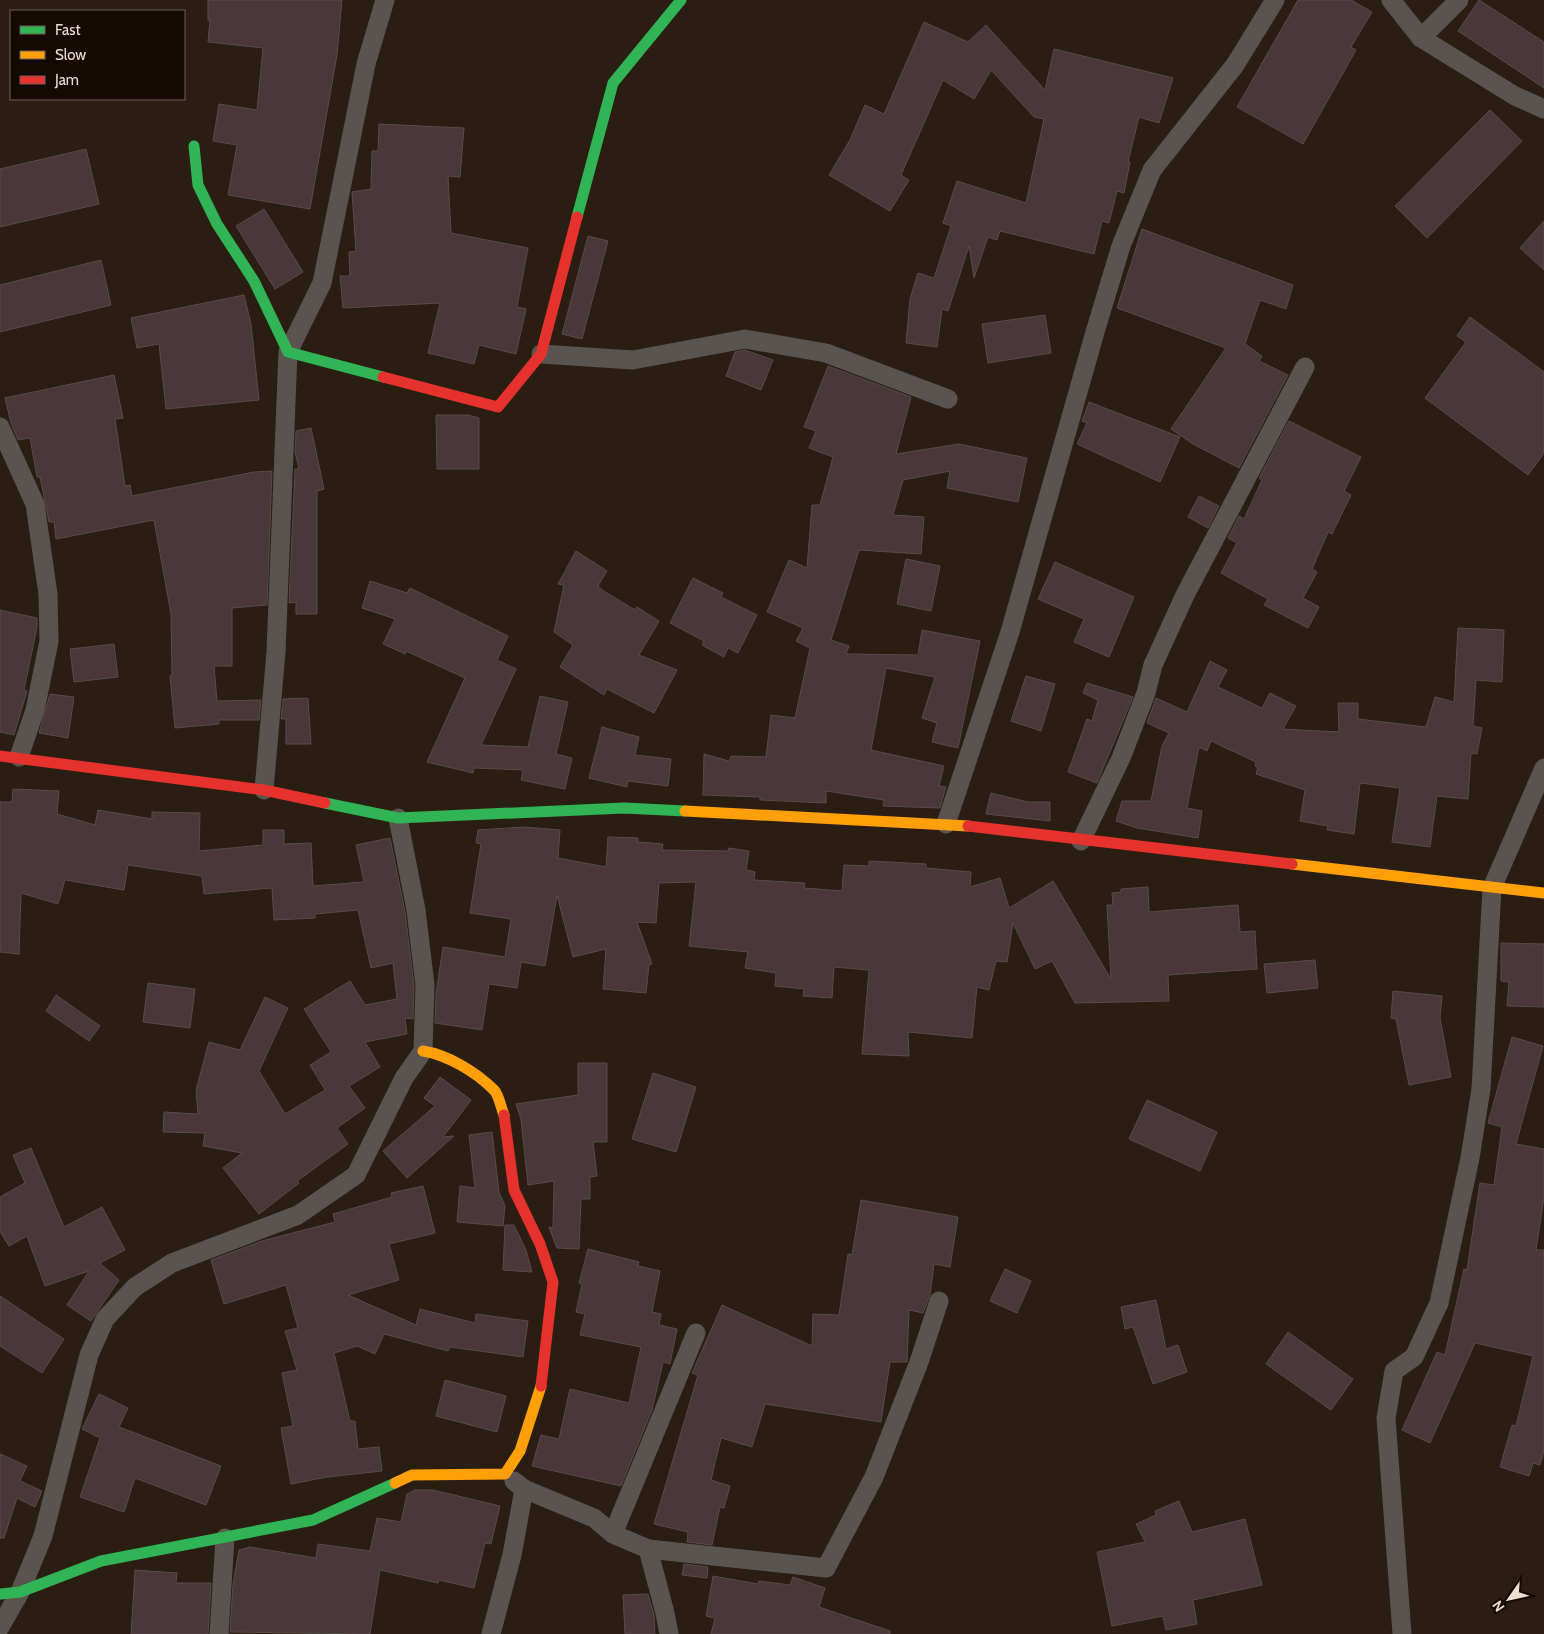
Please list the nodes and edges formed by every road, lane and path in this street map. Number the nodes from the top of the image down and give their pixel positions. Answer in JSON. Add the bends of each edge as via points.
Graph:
{"nodes":[{"id":1,"x":385,"y":0,"type":"edge"},
{"id":2,"x":681,"y":0,"type":"edge"},
{"id":3,"x":1275,"y":0,"type":"edge"},
{"id":4,"x":1390,"y":0,"type":"edge"},
{"id":5,"x":1458,"y":0,"type":"edge"},
{"id":6,"x":1421,"y":38,"type":"junction"},
{"id":7,"x":1544,"y":109,"type":"edge"},
{"id":8,"x":194,"y":146,"type":"dead end"},
{"id":9,"x":288,"y":352,"type":"junction"},
{"id":10,"x":541,"y":354,"type":"junction"},
{"id":11,"x":1305,"y":367,"type":"dead end"},
{"id":12,"x":948,"y":399,"type":"dead end"},
{"id":13,"x":0,"y":427,"type":"edge"},
{"id":14,"x":0,"y":756,"type":"edge"},
{"id":15,"x":19,"y":757,"type":"junction"},
{"id":16,"x":1544,"y":768,"type":"edge"},
{"id":17,"x":264,"y":790,"type":"junction"},
{"id":18,"x":398,"y":818,"type":"junction"},
{"id":19,"x":946,"y":824,"type":"junction"},
{"id":20,"x":1081,"y":841,"type":"junction"},
{"id":21,"x":1492,"y":888,"type":"junction"},
{"id":22,"x":1544,"y":893,"type":"edge"},
{"id":23,"x":423,"y":1051,"type":"junction"},
{"id":24,"x":939,"y":1301,"type":"dead end"},
{"id":25,"x":696,"y":1333,"type":"dead end"},
{"id":26,"x":505,"y":1474,"type":"junction"},
{"id":27,"x":524,"y":1489,"type":"junction"},
{"id":28,"x":613,"y":1534,"type":"junction"},
{"id":29,"x":226,"y":1538,"type":"junction"},
{"id":30,"x":648,"y":1548,"type":"junction"},
{"id":31,"x":20,"y":1592,"type":"junction"},
{"id":32,"x":0,"y":1594,"type":"edge"},
{"id":33,"x":0,"y":1627,"type":"edge"},
{"id":34,"x":220,"y":1634,"type":"edge"},
{"id":35,"x":491,"y":1634,"type":"edge"},
{"id":36,"x":669,"y":1634,"type":"edge"},
{"id":37,"x":1402,"y":1634,"type":"edge"}],
"edges":[{"from":1,"to":9,"type":"street","via":[[366,64],[322,283]]},
{"from":2,"to":10,"type":"street","via":[[613,83]]},
{"from":3,"to":19,"type":"street","via":[[1234,65],[1152,170],[1125,238],[1095,332],[1010,632]]},
{"from":4,"to":6,"type":"street"},
{"from":5,"to":6,"type":"street"},
{"from":6,"to":7,"type":"street","via":[[1515,96]]},
{"from":8,"to":9,"type":"street","via":[[198,185],[217,224],[254,281]]},
{"from":9,"to":10,"type":"street","via":[[498,407]]},
{"from":9,"to":17,"type":"street","via":[[276,652]]},
{"from":10,"to":12,"type":"street","via":[[633,360],[745,339],[826,352]]},
{"from":11,"to":20,"type":"street","via":[[1185,594],[1153,665],[1121,758]]},
{"from":13,"to":15,"type":"street","via":[[35,504],[48,594],[49,641],[35,710]]},
{"from":14,"to":15,"type":"street"},
{"from":15,"to":17,"type":"street"},
{"from":16,"to":21,"type":"street"},
{"from":17,"to":18,"type":"street"},
{"from":18,"to":19,"type":"street","via":[[624,808]]},
{"from":18,"to":23,"type":"street","via":[[416,910],[425,985]]},
{"from":19,"to":20,"type":"street"},
{"from":20,"to":21,"type":"street"},
{"from":21,"to":22,"type":"street"},
{"from":21,"to":37,"type":"street","via":[[1481,1090],[1470,1158],[1439,1303],[1414,1357],[1394,1371],[1386,1418]]},
{"from":23,"to":26,"type":"street","via":[[452,1059],[495,1091],[506,1121],[514,1190],[540,1244],[552,1282],[542,1382],[520,1451]]},
{"from":23,"to":31,"type":"street","via":[[404,1078],[356,1175],[298,1215],[172,1263],[134,1287],[105,1320],[89,1355],[43,1536]]},
{"from":24,"to":30,"type":"street","via":[[874,1477],[826,1568]]},
{"from":25,"to":28,"type":"street"},
{"from":26,"to":27,"type":"street"},
{"from":26,"to":29,"type":"street","via":[[412,1475],[313,1520]]},
{"from":27,"to":28,"type":"street","via":[[594,1518]]},
{"from":27,"to":35,"type":"street","via":[[512,1554]]},
{"from":28,"to":30,"type":"street"},
{"from":29,"to":31,"type":"street","via":[[101,1561]]},
{"from":29,"to":34,"type":"street"},
{"from":30,"to":36,"type":"street"},
{"from":31,"to":32,"type":"street"},
{"from":31,"to":33,"type":"street"}]}
